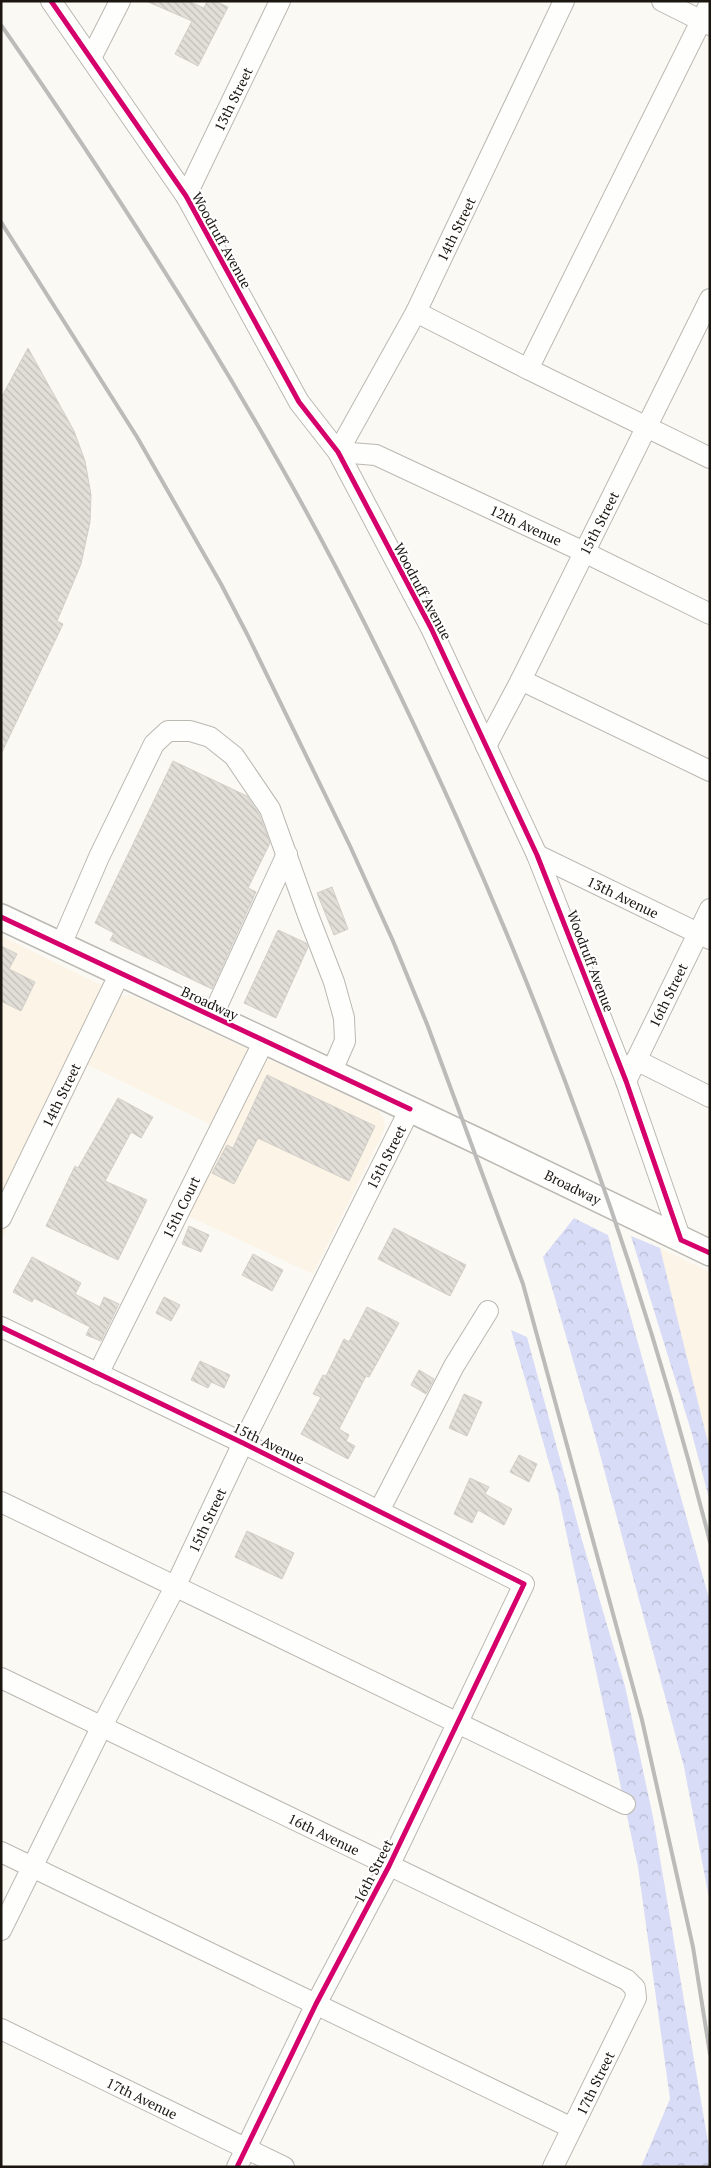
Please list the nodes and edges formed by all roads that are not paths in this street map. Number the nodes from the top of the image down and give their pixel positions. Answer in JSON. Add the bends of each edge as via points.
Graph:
{"nodes":[{"id":1,"x":51,"y":1,"type":"edge"},
{"id":2,"x":120,"y":1,"type":"edge"},
{"id":3,"x":280,"y":1,"type":"edge"},
{"id":4,"x":564,"y":1,"type":"edge"},
{"id":5,"x":662,"y":1,"type":"edge"},
{"id":6,"x":707,"y":16,"type":"edge"},
{"id":7,"x":90,"y":58,"type":"junction"},
{"id":8,"x":186,"y":196,"type":"junction"},
{"id":9,"x":710,"y":299,"type":"edge"},
{"id":10,"x":416,"y":312,"type":"junction"},
{"id":11,"x":528,"y":369,"type":"junction"},
{"id":12,"x":646,"y":428,"type":"junction"},
{"id":13,"x":338,"y":452,"type":"junction"},
{"id":14,"x":710,"y":458,"type":"edge"},
{"id":15,"x":584,"y":552,"type":"junction"},
{"id":16,"x":710,"y":614,"type":"edge"},
{"id":17,"x":522,"y":680,"type":"junction"},
{"id":18,"x":486,"y":746,"type":"junction"},
{"id":19,"x":710,"y":771,"type":"edge"},
{"id":20,"x":287,"y":854,"type":"junction"},
{"id":21,"x":537,"y":855,"type":"junction"},
{"id":22,"x":710,"y":909,"type":"edge"},
{"id":23,"x":1,"y":917,"type":"edge"},
{"id":24,"x":704,"y":936,"type":"edge"},
{"id":25,"x":61,"y":945,"type":"junction"},
{"id":26,"x":120,"y":973,"type":"junction"},
{"id":27,"x":212,"y":1017,"type":"junction"},
{"id":28,"x":264,"y":1041,"type":"junction"},
{"id":29,"x":636,"y":1060,"type":"junction"},
{"id":30,"x":331,"y":1072,"type":"junction"},
{"id":31,"x":626,"y":1081,"type":"junction"},
{"id":32,"x":710,"y":1096,"type":"edge"},
{"id":33,"x":410,"y":1109,"type":"junction"},
{"id":34,"x":1,"y":1218,"type":"edge"},
{"id":35,"x":681,"y":1240,"type":"junction"},
{"id":36,"x":710,"y":1253,"type":"edge"},
{"id":37,"x":488,"y":1311,"type":"dead end"},
{"id":38,"x":1,"y":1327,"type":"edge"},
{"id":39,"x":98,"y":1374,"type":"junction"},
{"id":40,"x":243,"y":1443,"type":"junction"},
{"id":41,"x":1,"y":1502,"type":"edge"},
{"id":42,"x":379,"y":1511,"type":"junction"},
{"id":43,"x":524,"y":1584,"type":"joint"},
{"id":44,"x":175,"y":1587,"type":"junction"},
{"id":45,"x":1,"y":1678,"type":"edge"},
{"id":46,"x":459,"y":1724,"type":"junction"},
{"id":47,"x":102,"y":1726,"type":"junction"},
{"id":48,"x":625,"y":1804,"type":"dead end"},
{"id":49,"x":1,"y":1852,"type":"edge"},
{"id":50,"x":389,"y":1866,"type":"junction"},
{"id":51,"x":33,"y":1867,"type":"junction"},
{"id":52,"x":1,"y":1930,"type":"edge"},
{"id":53,"x":636,"y":1998,"type":"joint"},
{"id":54,"x":316,"y":2004,"type":"junction"},
{"id":55,"x":1,"y":2029,"type":"edge"},
{"id":56,"x":572,"y":2128,"type":"junction"},
{"id":57,"x":246,"y":2149,"type":"junction"},
{"id":58,"x":236,"y":2167,"type":"edge"},
{"id":59,"x":284,"y":2167,"type":"edge"},
{"id":60,"x":553,"y":2167,"type":"edge"}],
"edges":[{"from":1,"to":7,"type":"street","name":"Woodruff Avenue"},
{"from":2,"to":7,"type":"street"},
{"from":3,"to":8,"type":"street","name":"13th Street"},
{"from":4,"to":10,"type":"street","name":"14th Street"},
{"from":5,"to":6,"type":"street"},
{"from":6,"to":11,"type":"street"},
{"from":7,"to":8,"type":"street","name":"Woodruff Avenue"},
{"from":8,"to":13,"type":"street","name":"Woodruff Avenue","via":[[299,402]]},
{"from":9,"to":12,"type":"street","name":"15th Street"},
{"from":10,"to":11,"type":"street"},
{"from":10,"to":13,"type":"street","name":"14th Street"},
{"from":11,"to":12,"type":"street"},
{"from":12,"to":14,"type":"street"},
{"from":12,"to":15,"type":"street","name":"15th Street"},
{"from":13,"to":15,"type":"street","name":"12th Avenue","via":[[376,455]]},
{"from":13,"to":18,"type":"street","name":"Woodruff Avenue","via":[[431,628]]},
{"from":15,"to":16,"type":"street","name":"12th Avenue"},
{"from":15,"to":17,"type":"street","name":"15th Street"},
{"from":17,"to":18,"type":"street","name":"15th Street"},
{"from":17,"to":19,"type":"street"},
{"from":18,"to":21,"type":"street","name":"Woodruff Avenue"},
{"from":20,"to":25,"type":"street","via":[[270,809],[234,756],[210,737],[190,731],[168,731],[154,744]]},
{"from":20,"to":27,"type":"street"},
{"from":20,"to":30,"type":"street","via":[[344,1018],[345,1041]]},
{"from":21,"to":24,"type":"street","name":"13th Avenue"},
{"from":21,"to":31,"type":"street","name":"Woodruff Avenue"},
{"from":22,"to":24,"type":"street","name":"16th Street"},
{"from":23,"to":25,"type":"main road","name":"Broadway"},
{"from":24,"to":29,"type":"street","name":"16th Street"},
{"from":25,"to":26,"type":"main road","name":"Broadway"},
{"from":26,"to":27,"type":"main road","name":"Broadway"},
{"from":26,"to":34,"type":"street","name":"14th Street"},
{"from":27,"to":28,"type":"main road","name":"Broadway"},
{"from":28,"to":30,"type":"main road","name":"Broadway"},
{"from":28,"to":39,"type":"street","name":"15th Court"},
{"from":29,"to":31,"type":"street","name":"16th Street"},
{"from":29,"to":32,"type":"street"},
{"from":30,"to":33,"type":"main road","name":"Broadway"},
{"from":31,"to":35,"type":"street","name":"Woodruff Avenue"},
{"from":33,"to":35,"type":"main road","name":"Broadway"},
{"from":33,"to":40,"type":"street","name":"15th Street"},
{"from":35,"to":36,"type":"main road","name":"Broadway"},
{"from":37,"to":42,"type":"street","via":[[454,1366]]},
{"from":38,"to":39,"type":"street","name":"15th Avenue"},
{"from":39,"to":40,"type":"street","name":"15th Avenue"},
{"from":40,"to":42,"type":"street","name":"15th Avenue"},
{"from":40,"to":44,"type":"street","name":"15th Street"},
{"from":41,"to":44,"type":"street"},
{"from":42,"to":43,"type":"street","name":"15th Avenue"},
{"from":43,"to":46,"type":"street","name":"16th Street"},
{"from":44,"to":46,"type":"street"},
{"from":44,"to":47,"type":"street","name":"15th Street"},
{"from":45,"to":47,"type":"street","name":"16th Avenue"},
{"from":46,"to":48,"type":"street"},
{"from":46,"to":50,"type":"street","name":"16th Street"},
{"from":47,"to":50,"type":"street","name":"16th Avenue"},
{"from":47,"to":51,"type":"street","name":"15th Street"},
{"from":49,"to":51,"type":"street"},
{"from":50,"to":53,"type":"street","name":"16th Avenue","via":[[627,1980],[634,1988]]},
{"from":50,"to":54,"type":"street","name":"16th Street"},
{"from":51,"to":52,"type":"street","name":"15th Street"},
{"from":51,"to":54,"type":"street"},
{"from":53,"to":56,"type":"street","name":"17th Street"},
{"from":54,"to":56,"type":"street"},
{"from":54,"to":57,"type":"street","name":"16th Street"},
{"from":55,"to":57,"type":"street","name":"17th Avenue"},
{"from":56,"to":60,"type":"street","name":"17th Street"},
{"from":57,"to":58,"type":"street","name":"16th Street"},
{"from":57,"to":59,"type":"street","name":"17th Avenue"}]}
